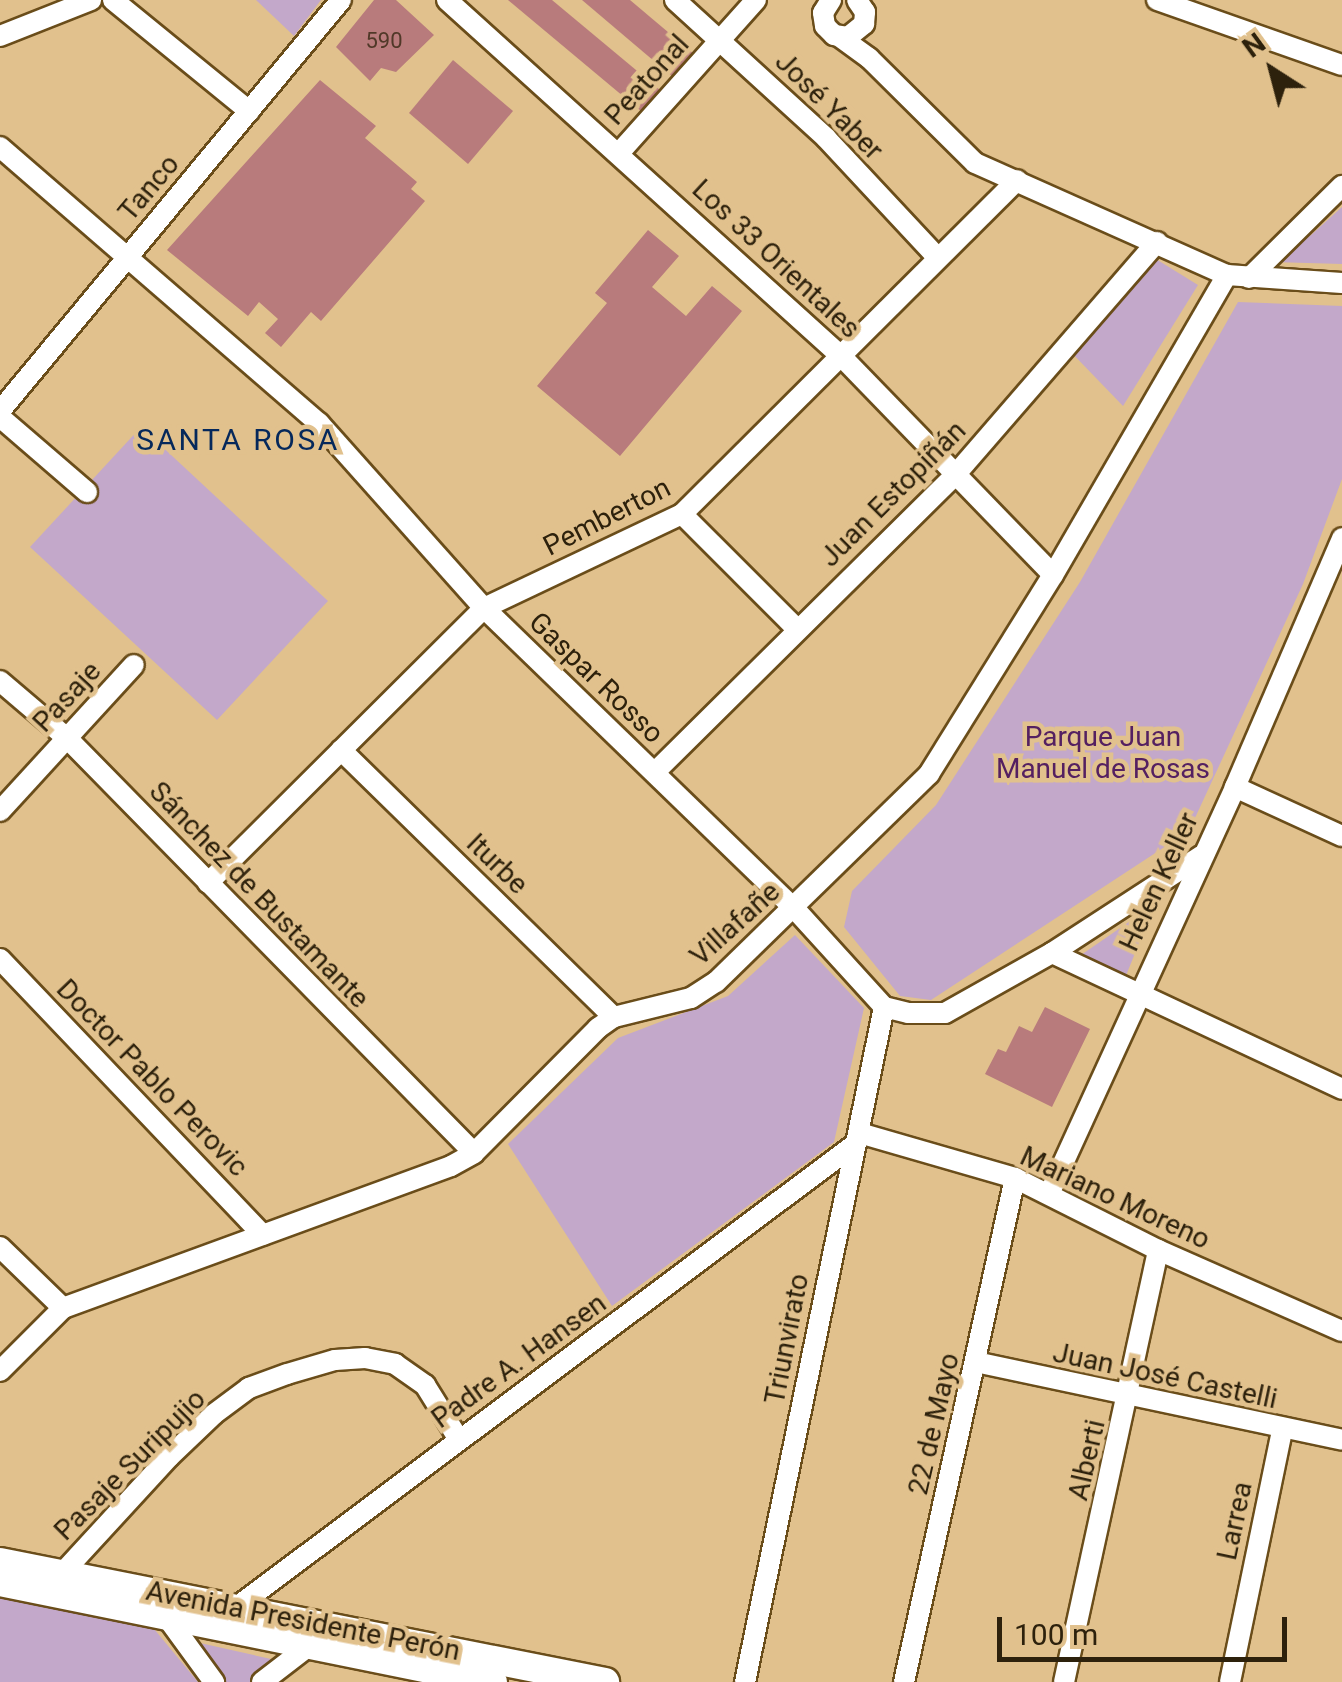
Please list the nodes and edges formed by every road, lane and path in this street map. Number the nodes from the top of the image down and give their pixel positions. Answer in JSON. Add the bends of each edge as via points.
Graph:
{"nodes":[{"id":1,"x":91,"y":0,"type":"edge"},
{"id":2,"x":114,"y":0,"type":"edge"},
{"id":3,"x":341,"y":0,"type":"edge"},
{"id":4,"x":447,"y":0,"type":"edge"},
{"id":5,"x":675,"y":0,"type":"edge"},
{"id":6,"x":756,"y":0,"type":"edge"},
{"id":7,"x":804,"y":0,"type":"edge"},
{"id":8,"x":831,"y":0,"type":"edge"},
{"id":9,"x":1156,"y":0,"type":"edge"},
{"id":10,"x":1182,"y":4,"type":"edge"},
{"id":11,"x":862,"y":6,"type":"edge"},
{"id":12,"x":833,"y":31,"type":"junction"},
{"id":13,"x":0,"y":36,"type":"edge"},
{"id":14,"x":720,"y":38,"type":"junction"},
{"id":15,"x":870,"y":58,"type":"junction"},
{"id":16,"x":1342,"y":66,"type":"edge"},
{"id":17,"x":249,"y":111,"type":"junction"},
{"id":18,"x":0,"y":148,"type":"edge"},
{"id":19,"x":620,"y":152,"type":"junction"},
{"id":20,"x":1017,"y":180,"type":"junction"},
{"id":21,"x":1342,"y":186,"type":"edge"},
{"id":22,"x":1157,"y":242,"type":"junction"},
{"id":23,"x":127,"y":257,"type":"junction"},
{"id":24,"x":938,"y":258,"type":"junction"},
{"id":25,"x":1227,"y":275,"type":"junction"},
{"id":26,"x":1249,"y":278,"type":"junction"},
{"id":27,"x":1342,"y":283,"type":"edge"},
{"id":28,"x":842,"y":357,"type":"junction"},
{"id":29,"x":0,"y":414,"type":"edge"},
{"id":30,"x":956,"y":474,"type":"junction"},
{"id":31,"x":87,"y":492,"type":"dead end"},
{"id":32,"x":682,"y":514,"type":"junction"},
{"id":33,"x":1342,"y":538,"type":"edge"},
{"id":34,"x":1053,"y":575,"type":"junction"},
{"id":35,"x":1320,"y":592,"type":"junction"},
{"id":36,"x":1342,"y":602,"type":"edge"},
{"id":37,"x":484,"y":608,"type":"junction"},
{"id":38,"x":796,"y":628,"type":"junction"},
{"id":39,"x":134,"y":665,"type":"dead end"},
{"id":40,"x":0,"y":680,"type":"edge"},
{"id":41,"x":67,"y":738,"type":"junction"},
{"id":42,"x":341,"y":750,"type":"junction"},
{"id":43,"x":655,"y":772,"type":"junction"},
{"id":44,"x":1235,"y":787,"type":"junction"},
{"id":45,"x":0,"y":811,"type":"edge"},
{"id":46,"x":1342,"y":836,"type":"edge"},
{"id":47,"x":1201,"y":856,"type":"junction"},
{"id":48,"x":208,"y":882,"type":"junction"},
{"id":49,"x":794,"y":908,"type":"junction"},
{"id":50,"x":1052,"y":953,"type":"junction"},
{"id":51,"x":0,"y":959,"type":"edge"},
{"id":52,"x":1138,"y":995,"type":"junction"},
{"id":53,"x":884,"y":1006,"type":"junction"},
{"id":54,"x":614,"y":1017,"type":"junction"},
{"id":55,"x":1342,"y":1089,"type":"edge"},
{"id":56,"x":856,"y":1139,"type":"junction"},
{"id":57,"x":474,"y":1153,"type":"junction"},
{"id":58,"x":1015,"y":1178,"type":"junction"},
{"id":59,"x":1049,"y":1194,"type":"junction"},
{"id":60,"x":263,"y":1235,"type":"junction"},
{"id":61,"x":0,"y":1247,"type":"edge"},
{"id":62,"x":1158,"y":1250,"type":"junction"},
{"id":63,"x":63,"y":1308,"type":"junction"},
{"id":64,"x":1342,"y":1331,"type":"edge"},
{"id":65,"x":976,"y":1362,"type":"junction"},
{"id":66,"x":0,"y":1371,"type":"edge"},
{"id":67,"x":1130,"y":1395,"type":"junction"},
{"id":68,"x":1282,"y":1430,"type":"junction"},
{"id":69,"x":458,"y":1438,"type":"junction"},
{"id":70,"x":1342,"y":1440,"type":"edge"},
{"id":71,"x":0,"y":1562,"type":"edge"},
{"id":72,"x":0,"y":1582,"type":"edge"},
{"id":73,"x":54,"y":1582,"type":"junction"},
{"id":74,"x":162,"y":1612,"type":"junction"},
{"id":75,"x":228,"y":1614,"type":"junction"},
{"id":76,"x":314,"y":1642,"type":"junction"},
{"id":77,"x":214,"y":1682,"type":"edge"},
{"id":78,"x":262,"y":1682,"type":"edge"},
{"id":79,"x":493,"y":1682,"type":"edge"},
{"id":80,"x":605,"y":1682,"type":"edge"},
{"id":81,"x":745,"y":1682,"type":"edge"},
{"id":82,"x":904,"y":1682,"type":"edge"},
{"id":83,"x":1064,"y":1682,"type":"edge"},
{"id":84,"x":1230,"y":1682,"type":"edge"}],
"edges":[{"from":1,"to":13,"type":"street"},
{"from":2,"to":17,"type":"street"},
{"from":3,"to":17,"type":"street","name":"Tanco"},
{"from":4,"to":19,"type":"street","name":"Los 33 Orientales"},
{"from":5,"to":14,"type":"street","name":"José Yaber"},
{"from":6,"to":14,"type":"street","name":"Peatonal"},
{"from":7,"to":12,"type":"street"},
{"from":8,"to":12,"type":"street","via":[[823,13]]},
{"from":9,"to":10,"type":"street"},
{"from":10,"to":16,"type":"street"},
{"from":11,"to":12,"type":"street","via":[[854,35]]},
{"from":11,"to":15,"type":"street"},
{"from":12,"to":15,"type":"street"},
{"from":14,"to":19,"type":"street","name":"Peatonal"},
{"from":14,"to":24,"type":"street","name":"José Yaber"},
{"from":15,"to":20,"type":"street","via":[[975,163]]},
{"from":17,"to":23,"type":"street","name":"Tanco"},
{"from":18,"to":23,"type":"street","name":"Gaspar Rosso"},
{"from":19,"to":28,"type":"street","name":"Los 33 Orientales"},
{"from":20,"to":22,"type":"street"},
{"from":20,"to":24,"type":"street","name":"Pemberton"},
{"from":21,"to":26,"type":"street"},
{"from":22,"to":25,"type":"street"},
{"from":22,"to":30,"type":"street","name":"Juan Estopiñán"},
{"from":23,"to":29,"type":"street","name":"Tanco"},
{"from":23,"to":37,"type":"street","name":"Gaspar Rosso","via":[[319,423]]},
{"from":24,"to":28,"type":"street","name":"Pemberton"},
{"from":25,"to":26,"type":"street"},
{"from":25,"to":34,"type":"street","name":"Villafañe"},
{"from":26,"to":27,"type":"street"},
{"from":28,"to":30,"type":"street","name":"Los 33 Orientales"},
{"from":28,"to":32,"type":"street","name":"Pemberton"},
{"from":29,"to":31,"type":"street"},
{"from":30,"to":34,"type":"street","name":"Los 33 Orientales"},
{"from":30,"to":38,"type":"street","name":"Juan Estopiñán"},
{"from":32,"to":37,"type":"street","name":"Pemberton"},
{"from":32,"to":38,"type":"street"},
{"from":33,"to":35,"type":"street","name":"Helen Keller"},
{"from":34,"to":49,"type":"street","name":"Villafañe","via":[[929,774]]},
{"from":35,"to":36,"type":"street"},
{"from":35,"to":44,"type":"street","name":"Helen Keller"},
{"from":37,"to":42,"type":"street","name":"Pemberton"},
{"from":37,"to":43,"type":"street","name":"Gaspar Rosso"},
{"from":38,"to":43,"type":"street","name":"Juan Estopiñán"},
{"from":39,"to":41,"type":"street","name":"Pasaje"},
{"from":40,"to":41,"type":"street","name":"Sánchez de Bustamante"},
{"from":41,"to":45,"type":"street","name":"Pasaje"},
{"from":41,"to":48,"type":"street","name":"Sánchez de Bustamante"},
{"from":42,"to":48,"type":"street","name":"Pemberton"},
{"from":42,"to":54,"type":"street","name":"Iturbe"},
{"from":43,"to":49,"type":"street","name":"Gaspar Rosso"},
{"from":44,"to":46,"type":"street"},
{"from":44,"to":47,"type":"street","name":"Helen Keller"},
{"from":47,"to":50,"type":"street"},
{"from":47,"to":52,"type":"street","name":"Helen Keller"},
{"from":48,"to":57,"type":"street","name":"Sánchez de Bustamante"},
{"from":49,"to":53,"type":"street","name":"Gaspar Rosso"},
{"from":49,"to":54,"type":"street","name":"Villafañe","via":[[690,998]]},
{"from":50,"to":52,"type":"street"},
{"from":50,"to":53,"type":"street","via":[[945,1014]]},
{"from":51,"to":60,"type":"street","name":"Doctor Pablo Perovic"},
{"from":52,"to":55,"type":"street"},
{"from":52,"to":59,"type":"street","name":"Helen Keller"},
{"from":53,"to":56,"type":"street","name":"Triunvirato"},
{"from":54,"to":57,"type":"street"},
{"from":56,"to":58,"type":"street","name":"Mariano Moreno"},
{"from":56,"to":69,"type":"street","name":"Padre A. Hansen"},
{"from":56,"to":81,"type":"street","name":"Triunvirato"},
{"from":57,"to":60,"type":"street"},
{"from":58,"to":59,"type":"street","name":"Mariano Moreno"},
{"from":58,"to":65,"type":"street","name":"22 de Mayo"},
{"from":59,"to":62,"type":"street","name":"Mariano Moreno"},
{"from":60,"to":63,"type":"street"},
{"from":61,"to":63,"type":"street"},
{"from":62,"to":64,"type":"street","name":"Mariano Moreno"},
{"from":62,"to":67,"type":"street","name":"Alberti"},
{"from":63,"to":66,"type":"street"},
{"from":65,"to":67,"type":"street","name":"Juan José Castelli"},
{"from":65,"to":82,"type":"street","name":"22 de Mayo"},
{"from":67,"to":68,"type":"street","name":"Juan José Castelli"},
{"from":67,"to":83,"type":"street","name":"Alberti"},
{"from":68,"to":70,"type":"street","name":"Juan José Castelli"},
{"from":68,"to":84,"type":"street","name":"Larrea"},
{"from":69,"to":73,"type":"street","name":"Pasaje Suripujio","via":[[425,1384],[395,1364],[334,1360],[288,1374],[249,1388],[214,1414]]},
{"from":69,"to":75,"type":"street","name":"Padre A. Hansen"},
{"from":71,"to":73,"type":"main road","name":"Avenida Presidente Perón"},
{"from":72,"to":73,"type":"main road","name":"Avenida Presidente Perón"},
{"from":73,"to":74,"type":"main road","name":"Avenida Presidente Perón"},
{"from":73,"to":75,"type":"main road","name":"Avenida Presidente Perón"},
{"from":74,"to":75,"type":"main road","name":"Avenida Presidente Perón"},
{"from":74,"to":77,"type":"street"},
{"from":75,"to":76,"type":"main road","name":"Avenida Presidente Perón"},
{"from":75,"to":80,"type":"main road","name":"Avenida Presidente Perón"},
{"from":76,"to":78,"type":"street"},
{"from":76,"to":79,"type":"main road","name":"Avenida Presidente Perón"}]}
